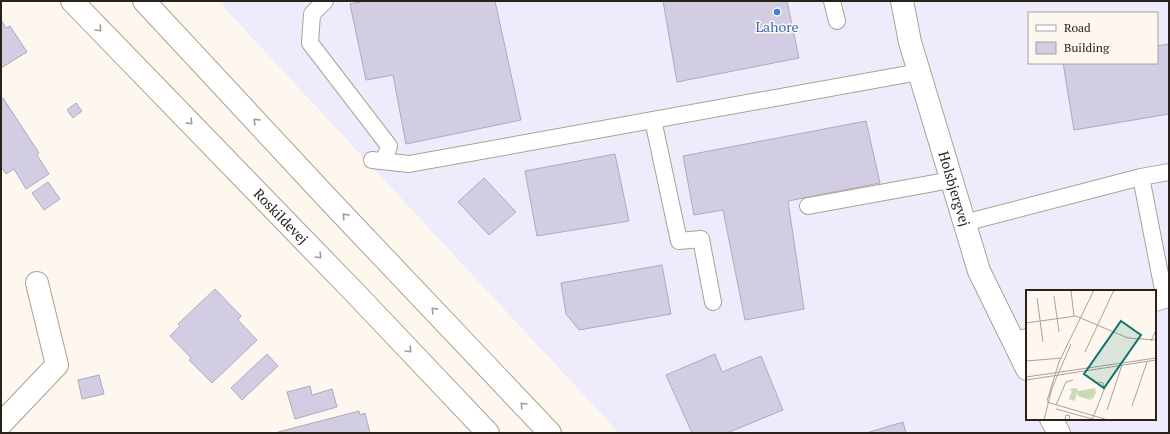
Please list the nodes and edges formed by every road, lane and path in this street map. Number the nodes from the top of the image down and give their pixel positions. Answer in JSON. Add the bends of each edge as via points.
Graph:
{"nodes":[{"id":1,"x":72,"y":1,"type":"edge"},
{"id":2,"x":144,"y":1,"type":"edge"},
{"id":3,"x":325,"y":1,"type":"edge"},
{"id":4,"x":832,"y":1,"type":"edge"},
{"id":5,"x":902,"y":1,"type":"edge"},
{"id":6,"x":837,"y":21,"type":"dead end"},
{"id":7,"x":919,"y":72,"type":"junction"},
{"id":8,"x":653,"y":120,"type":"junction"},
{"id":9,"x":1169,"y":172,"type":"edge"},
{"id":10,"x":1142,"y":177,"type":"junction"},
{"id":11,"x":951,"y":180,"type":"junction"},
{"id":12,"x":808,"y":206,"type":"dead end"},
{"id":13,"x":964,"y":223,"type":"junction"},
{"id":14,"x":37,"y":283,"type":"dead end"},
{"id":15,"x":713,"y":302,"type":"dead end"},
{"id":16,"x":1156,"y":303,"type":"edge"},
{"id":17,"x":1020,"y":339,"type":"edge"},
{"id":18,"x":1026,"y":365,"type":"edge"},
{"id":19,"x":1052,"y":420,"type":"edge"},
{"id":20,"x":1,"y":424,"type":"edge"},
{"id":21,"x":488,"y":433,"type":"edge"},
{"id":22,"x":550,"y":433,"type":"edge"},
{"id":23,"x":1058,"y":433,"type":"edge"}],
"edges":[{"from":1,"to":21,"type":"main road","name":"Roskildevej","one_way":true},
{"from":22,"to":2,"type":"main road","one_way":true},
{"from":3,"to":8,"type":"lane","via":[[312,14],[310,43],[389,146],[378,160],[409,164]]},
{"from":4,"to":6,"type":"lane"},
{"from":5,"to":7,"type":"main road","name":"Holsbjergvej"},
{"from":7,"to":8,"type":"lane"},
{"from":7,"to":11,"type":"main road","name":"Holsbjergvej"},
{"from":8,"to":15,"type":"lane","via":[[679,242],[701,239]]},
{"from":9,"to":10,"type":"lane"},
{"from":10,"to":13,"type":"lane"},
{"from":10,"to":16,"type":"lane","via":[[1165,300]]},
{"from":11,"to":12,"type":"lane"},
{"from":11,"to":13,"type":"main road","name":"Holsbjergvej"},
{"from":13,"to":17,"type":"main road","name":"Holsbjergvej","via":[[978,271]]},
{"from":14,"to":20,"type":"main road","via":[[58,365]]},
{"from":17,"to":18,"type":"main road","name":"Holsbjergvej"},
{"from":19,"to":23,"type":"main road"}]}
